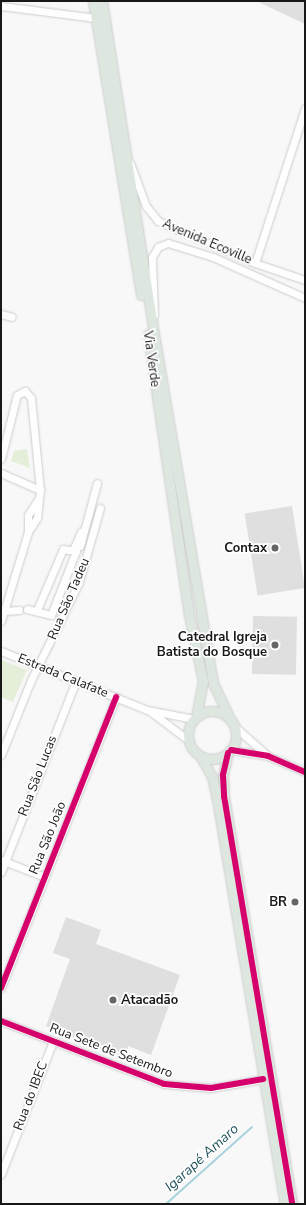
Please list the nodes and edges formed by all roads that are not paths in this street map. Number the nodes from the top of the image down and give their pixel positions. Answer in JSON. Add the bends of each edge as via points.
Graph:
{"nodes":[{"id":1,"x":93,"y":1,"type":"edge"},
{"id":2,"x":102,"y":1,"type":"edge"},
{"id":3,"x":1,"y":6,"type":"edge"},
{"id":4,"x":96,"y":18,"type":"junction"},
{"id":5,"x":305,"y":108,"type":"edge"},
{"id":6,"x":126,"y":153,"type":"junction"},
{"id":7,"x":170,"y":228,"type":"junction"},
{"id":8,"x":202,"y":241,"type":"junction"},
{"id":9,"x":168,"y":243,"type":"junction"},
{"id":10,"x":198,"y":252,"type":"junction"},
{"id":11,"x":255,"y":263,"type":"junction"},
{"id":12,"x":264,"y":267,"type":"junction"},
{"id":13,"x":255,"y":277,"type":"junction"},
{"id":14,"x":305,"y":280,"type":"edge"},
{"id":15,"x":305,"y":298,"type":"edge"},
{"id":16,"x":1,"y":314,"type":"edge"},
{"id":17,"x":12,"y":318,"type":"dead end"},
{"id":18,"x":153,"y":328,"type":"junction"},
{"id":19,"x":1,"y":459,"type":"edge"},
{"id":20,"x":1,"y":473,"type":"edge"},
{"id":21,"x":97,"y":483,"type":"dead end"},
{"id":22,"x":40,"y":490,"type":"junction"},
{"id":23,"x":100,"y":508,"type":"dead end"},
{"id":24,"x":76,"y":548,"type":"junction"},
{"id":25,"x":27,"y":609,"type":"dead end"},
{"id":26,"x":19,"y":610,"type":"dead end"},
{"id":27,"x":37,"y":610,"type":"junction"},
{"id":28,"x":4,"y":611,"type":"junction"},
{"id":29,"x":1,"y":621,"type":"edge"},
{"id":30,"x":1,"y":651,"type":"edge"},
{"id":31,"x":38,"y":666,"type":"junction"},
{"id":32,"x":76,"y":681,"type":"junction"},
{"id":33,"x":116,"y":697,"type":"junction"},
{"id":34,"x":147,"y":710,"type":"junction"},
{"id":35,"x":195,"y":718,"type":"junction"},
{"id":36,"x":233,"y":724,"type":"junction"},
{"id":37,"x":188,"y":740,"type":"junction"},
{"id":38,"x":230,"y":751,"type":"junction"},
{"id":39,"x":1,"y":755,"type":"edge"},
{"id":40,"x":201,"y":756,"type":"junction"},
{"id":41,"x":268,"y":756,"type":"junction"},
{"id":42,"x":305,"y":772,"type":"edge"},
{"id":43,"x":221,"y":798,"type":"junction"},
{"id":44,"x":3,"y":860,"type":"edge"},
{"id":45,"x":1,"y":872,"type":"edge"},
{"id":46,"x":45,"y":877,"type":"junction"},
{"id":47,"x":1,"y":988,"type":"edge"},
{"id":48,"x":1,"y":1021,"type":"edge"},
{"id":49,"x":53,"y":1041,"type":"junction"},
{"id":50,"x":263,"y":1079,"type":"junction"},
{"id":51,"x":1,"y":1174,"type":"edge"},
{"id":52,"x":285,"y":1204,"type":"edge"},
{"id":53,"x":292,"y":1204,"type":"edge"}],
"edges":[{"from":1,"to":4,"type":"main road","name":"Via Verde"},
{"from":2,"to":6,"type":"main road","name":"Via Verde"},
{"from":3,"to":4,"type":"street"},
{"from":4,"to":35,"type":"main road","name":"Via Verde","via":[[147,329],[189,615],[204,681]]},
{"from":5,"to":11,"type":"street"},
{"from":6,"to":7,"type":"street","name":"Avenida Ecoville","via":[[150,212]]},
{"from":6,"to":18,"type":"main road","name":"Via Verde"},
{"from":7,"to":8,"type":"street","name":"Avenida Ecoville"},
{"from":7,"to":9,"type":"street"},
{"from":8,"to":10,"type":"street"},
{"from":8,"to":11,"type":"street","name":"Avenida Ecoville"},
{"from":9,"to":10,"type":"street"},
{"from":9,"to":18,"type":"street","name":"Via Verde","via":[[158,247],[152,257],[155,283]]},
{"from":10,"to":13,"type":"street"},
{"from":11,"to":12,"type":"street","name":"Avenida Ecoville"},
{"from":12,"to":13,"type":"street","via":[[256,270]]},
{"from":12,"to":14,"type":"street","name":"Avenida Ecoville"},
{"from":13,"to":15,"type":"street"},
{"from":16,"to":17,"type":"street"},
{"from":18,"to":36,"type":"main road","name":"Via Verde","via":[[213,684]]},
{"from":19,"to":22,"type":"street","via":[[17,395],[25,391],[31,398]]},
{"from":20,"to":22,"type":"street"},
{"from":21,"to":24,"type":"street"},
{"from":22,"to":28,"type":"street","via":[[37,518],[28,532]]},
{"from":23,"to":31,"type":"street","name":"Rua São Tadeu","via":[[79,582]]},
{"from":24,"to":27,"type":"street","via":[[63,549]]},
{"from":24,"to":27,"type":"street","via":[[53,612],[48,616]]},
{"from":25,"to":27,"type":"street"},
{"from":26,"to":28,"type":"street"},
{"from":28,"to":29,"type":"street"},
{"from":30,"to":31,"type":"street","name":"Estrada Calafate"},
{"from":31,"to":32,"type":"street","name":"Estrada Calafate"},
{"from":31,"to":39,"type":"street","name":"Rua São Tadeu"},
{"from":32,"to":33,"type":"street","name":"Estrada Calafate"},
{"from":32,"to":44,"type":"street","name":"Rua São Lucas"},
{"from":33,"to":34,"type":"street","name":"Estrada Calafate"},
{"from":33,"to":46,"type":"street","name":"Rua São João"},
{"from":34,"to":35,"type":"street","name":"Estrada Calafate"},
{"from":34,"to":37,"type":"street","name":"Estrada Calafate"},
{"from":35,"to":36,"type":"main road","via":[[211,711],[226,716]]},
{"from":35,"to":37,"type":"main road"},
{"from":36,"to":38,"type":"main road","via":[[236,739]]},
{"from":36,"to":41,"type":"street"},
{"from":37,"to":40,"type":"main road"},
{"from":38,"to":40,"type":"main road","via":[[216,759]]},
{"from":38,"to":41,"type":"street"},
{"from":38,"to":43,"type":"main road","via":[[223,776]]},
{"from":40,"to":43,"type":"main road"},
{"from":41,"to":42,"type":"street"},
{"from":43,"to":50,"type":"main road"},
{"from":43,"to":53,"type":"main road"},
{"from":44,"to":45,"type":"street","name":"Rua São Lucas"},
{"from":44,"to":46,"type":"street"},
{"from":46,"to":47,"type":"street","name":"Rua São João"},
{"from":48,"to":49,"type":"street","name":"Rua Sete de Setembro"},
{"from":49,"to":50,"type":"street","name":"Rua Sete de Setembro","via":[[148,1079],[181,1088],[211,1088]]},
{"from":49,"to":51,"type":"street","name":"Rua do IBEC"},
{"from":50,"to":52,"type":"main road"}]}
